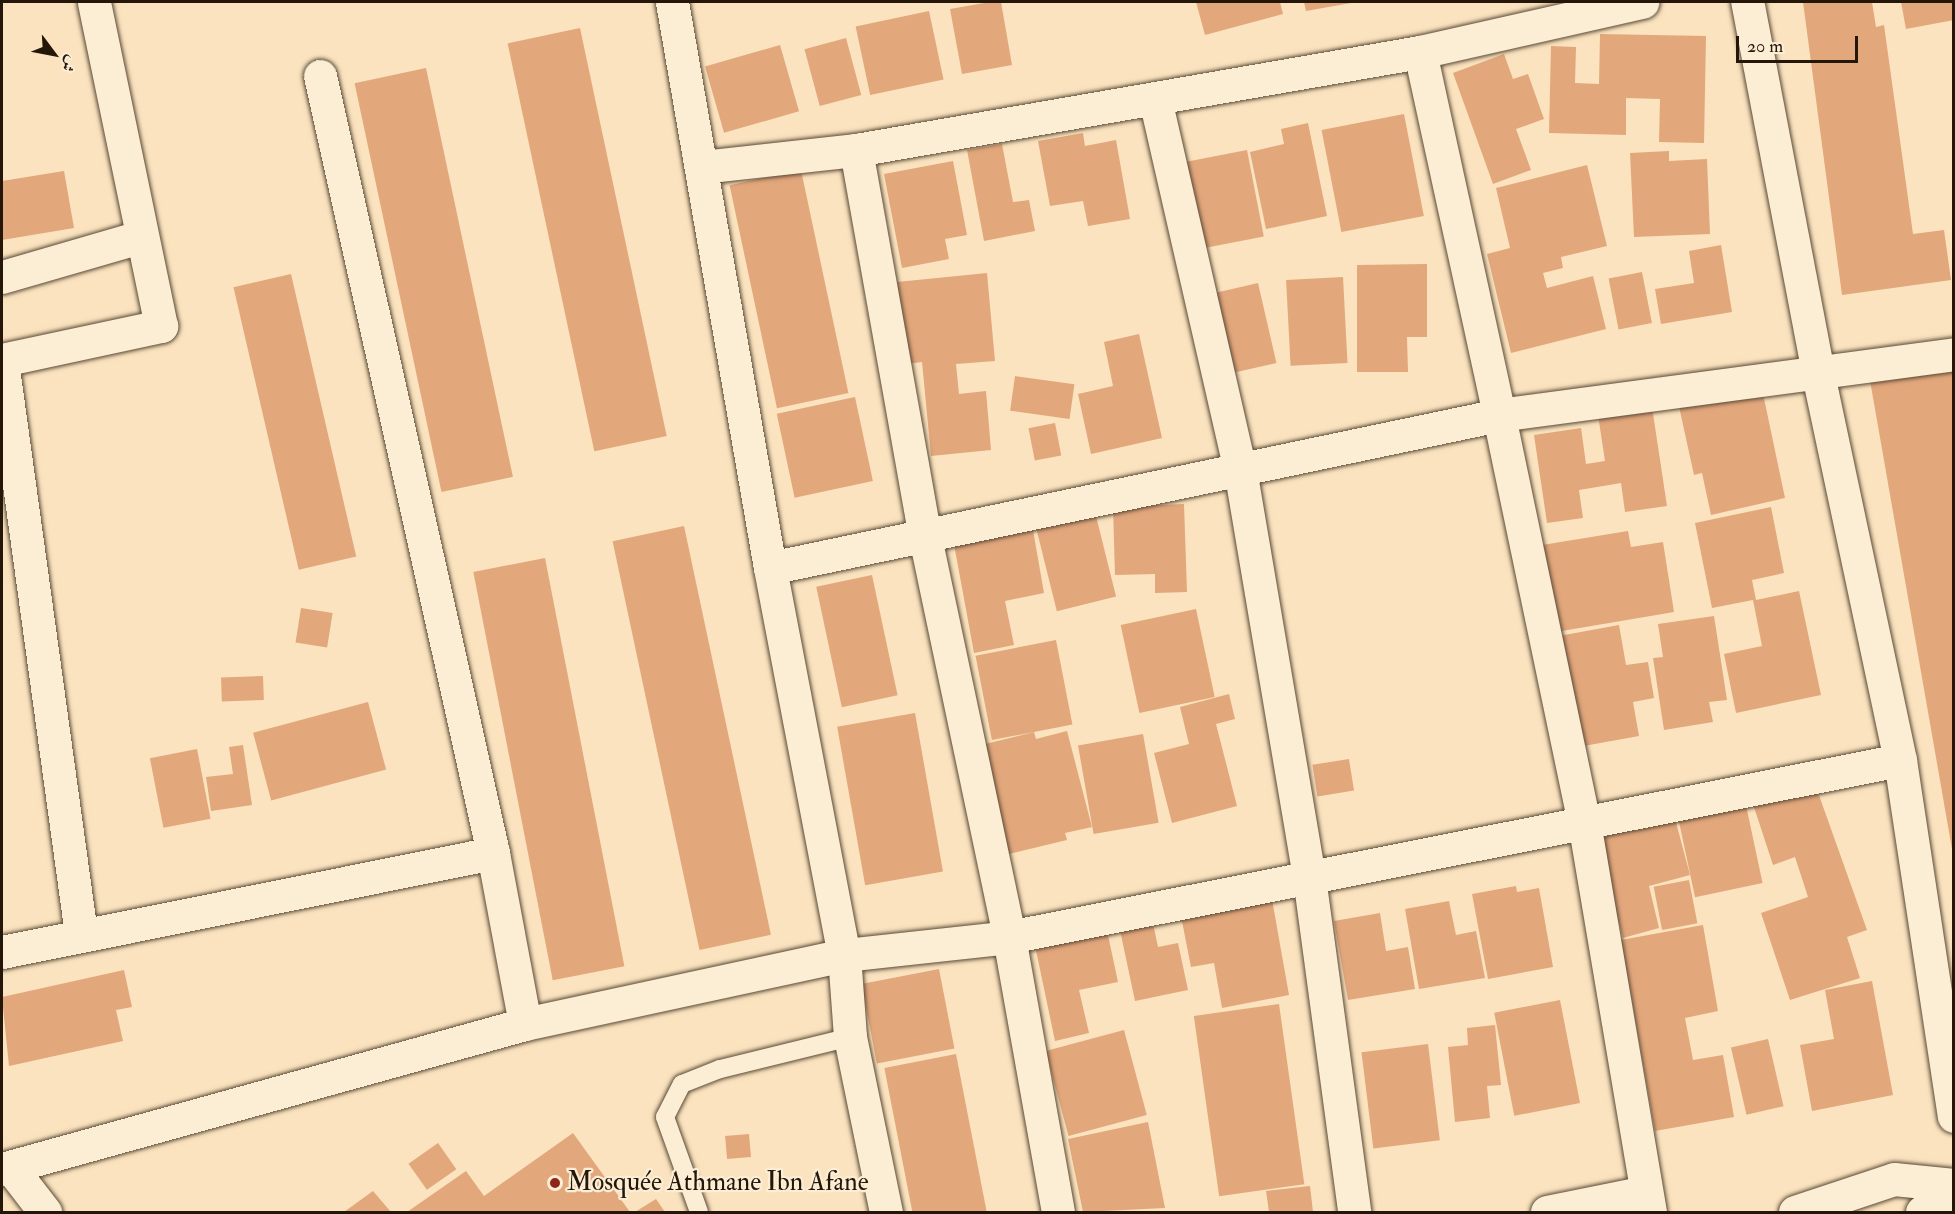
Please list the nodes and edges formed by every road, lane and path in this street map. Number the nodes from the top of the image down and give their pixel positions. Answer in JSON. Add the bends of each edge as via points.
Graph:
{"nodes":[{"id":1,"x":94,"y":2,"type":"edge"},
{"id":2,"x":675,"y":2,"type":"edge"},
{"id":3,"x":1642,"y":2,"type":"edge"},
{"id":4,"x":1748,"y":2,"type":"edge"},
{"id":5,"x":1420,"y":52,"type":"junction"},
{"id":6,"x":320,"y":76,"type":"dead end"},
{"id":7,"x":1155,"y":99,"type":"junction"},
{"id":8,"x":856,"y":150,"type":"junction"},
{"id":9,"x":701,"y":167,"type":"junction"},
{"id":10,"x":140,"y":237,"type":"junction"},
{"id":11,"x":2,"y":277,"type":"edge"},
{"id":12,"x":1953,"y":354,"type":"edge"},
{"id":13,"x":2,"y":360,"type":"edge"},
{"id":14,"x":1818,"y":372,"type":"junction"},
{"id":15,"x":1499,"y":415,"type":"junction"},
{"id":16,"x":1240,"y":469,"type":"junction"},
{"id":17,"x":925,"y":537,"type":"junction"},
{"id":18,"x":770,"y":568,"type":"junction"},
{"id":19,"x":1900,"y":760,"type":"junction"},
{"id":20,"x":1584,"y":823,"type":"junction"},
{"id":21,"x":493,"y":853,"type":"junction"},
{"id":22,"x":1310,"y":877,"type":"junction"},
{"id":23,"x":81,"y":934,"type":"junction"},
{"id":24,"x":1009,"y":936,"type":"junction"},
{"id":25,"x":2,"y":951,"type":"edge"},
{"id":26,"x":844,"y":955,"type":"junction"},
{"id":27,"x":525,"y":1024,"type":"junction"},
{"id":28,"x":850,"y":1037,"type":"junction"},
{"id":29,"x":1951,"y":1078,"type":"edge"},
{"id":30,"x":1953,"y":1116,"type":"edge"},
{"id":31,"x":6,"y":1168,"type":"edge"},
{"id":32,"x":1953,"y":1185,"type":"edge"},
{"id":33,"x":1953,"y":1193,"type":"edge"},
{"id":34,"x":1648,"y":1202,"type":"edge"},
{"id":35,"x":45,"y":1212,"type":"edge"},
{"id":36,"x":699,"y":1212,"type":"edge"},
{"id":37,"x":886,"y":1212,"type":"edge"},
{"id":38,"x":1058,"y":1212,"type":"edge"},
{"id":39,"x":1354,"y":1212,"type":"edge"},
{"id":40,"x":1547,"y":1212,"type":"edge"},
{"id":41,"x":1795,"y":1212,"type":"edge"},
{"id":42,"x":1922,"y":1212,"type":"edge"}],
"edges":[{"from":1,"to":10,"type":"street"},
{"from":2,"to":9,"type":"street"},
{"from":3,"to":5,"type":"street"},
{"from":4,"to":14,"type":"street"},
{"from":5,"to":7,"type":"street"},
{"from":5,"to":15,"type":"street"},
{"from":6,"to":21,"type":"street"},
{"from":7,"to":8,"type":"street"},
{"from":7,"to":16,"type":"street"},
{"from":8,"to":9,"type":"street"},
{"from":8,"to":17,"type":"street"},
{"from":9,"to":18,"type":"street"},
{"from":10,"to":11,"type":"street"},
{"from":10,"to":13,"type":"street","via":[[161,326]]},
{"from":12,"to":14,"type":"street"},
{"from":13,"to":23,"type":"street"},
{"from":14,"to":15,"type":"street"},
{"from":14,"to":19,"type":"street"},
{"from":15,"to":16,"type":"street"},
{"from":15,"to":20,"type":"street"},
{"from":16,"to":17,"type":"street"},
{"from":16,"to":22,"type":"street"},
{"from":17,"to":18,"type":"street"},
{"from":17,"to":24,"type":"street"},
{"from":18,"to":26,"type":"street"},
{"from":19,"to":20,"type":"street"},
{"from":19,"to":29,"type":"street"},
{"from":20,"to":22,"type":"street"},
{"from":20,"to":34,"type":"street"},
{"from":21,"to":23,"type":"street"},
{"from":21,"to":27,"type":"street"},
{"from":22,"to":24,"type":"street"},
{"from":22,"to":39,"type":"street"},
{"from":23,"to":25,"type":"street"},
{"from":24,"to":26,"type":"street"},
{"from":24,"to":38,"type":"street"},
{"from":26,"to":27,"type":"street"},
{"from":26,"to":28,"type":"street"},
{"from":27,"to":31,"type":"street"},
{"from":28,"to":36,"type":"lane","via":[[720,1069],[682,1084],[665,1117]]},
{"from":28,"to":37,"type":"street"},
{"from":29,"to":30,"type":"street"},
{"from":31,"to":35,"type":"street"},
{"from":32,"to":41,"type":"street","via":[[1894,1179]]},
{"from":33,"to":42,"type":"street"},
{"from":34,"to":40,"type":"street"}]}
